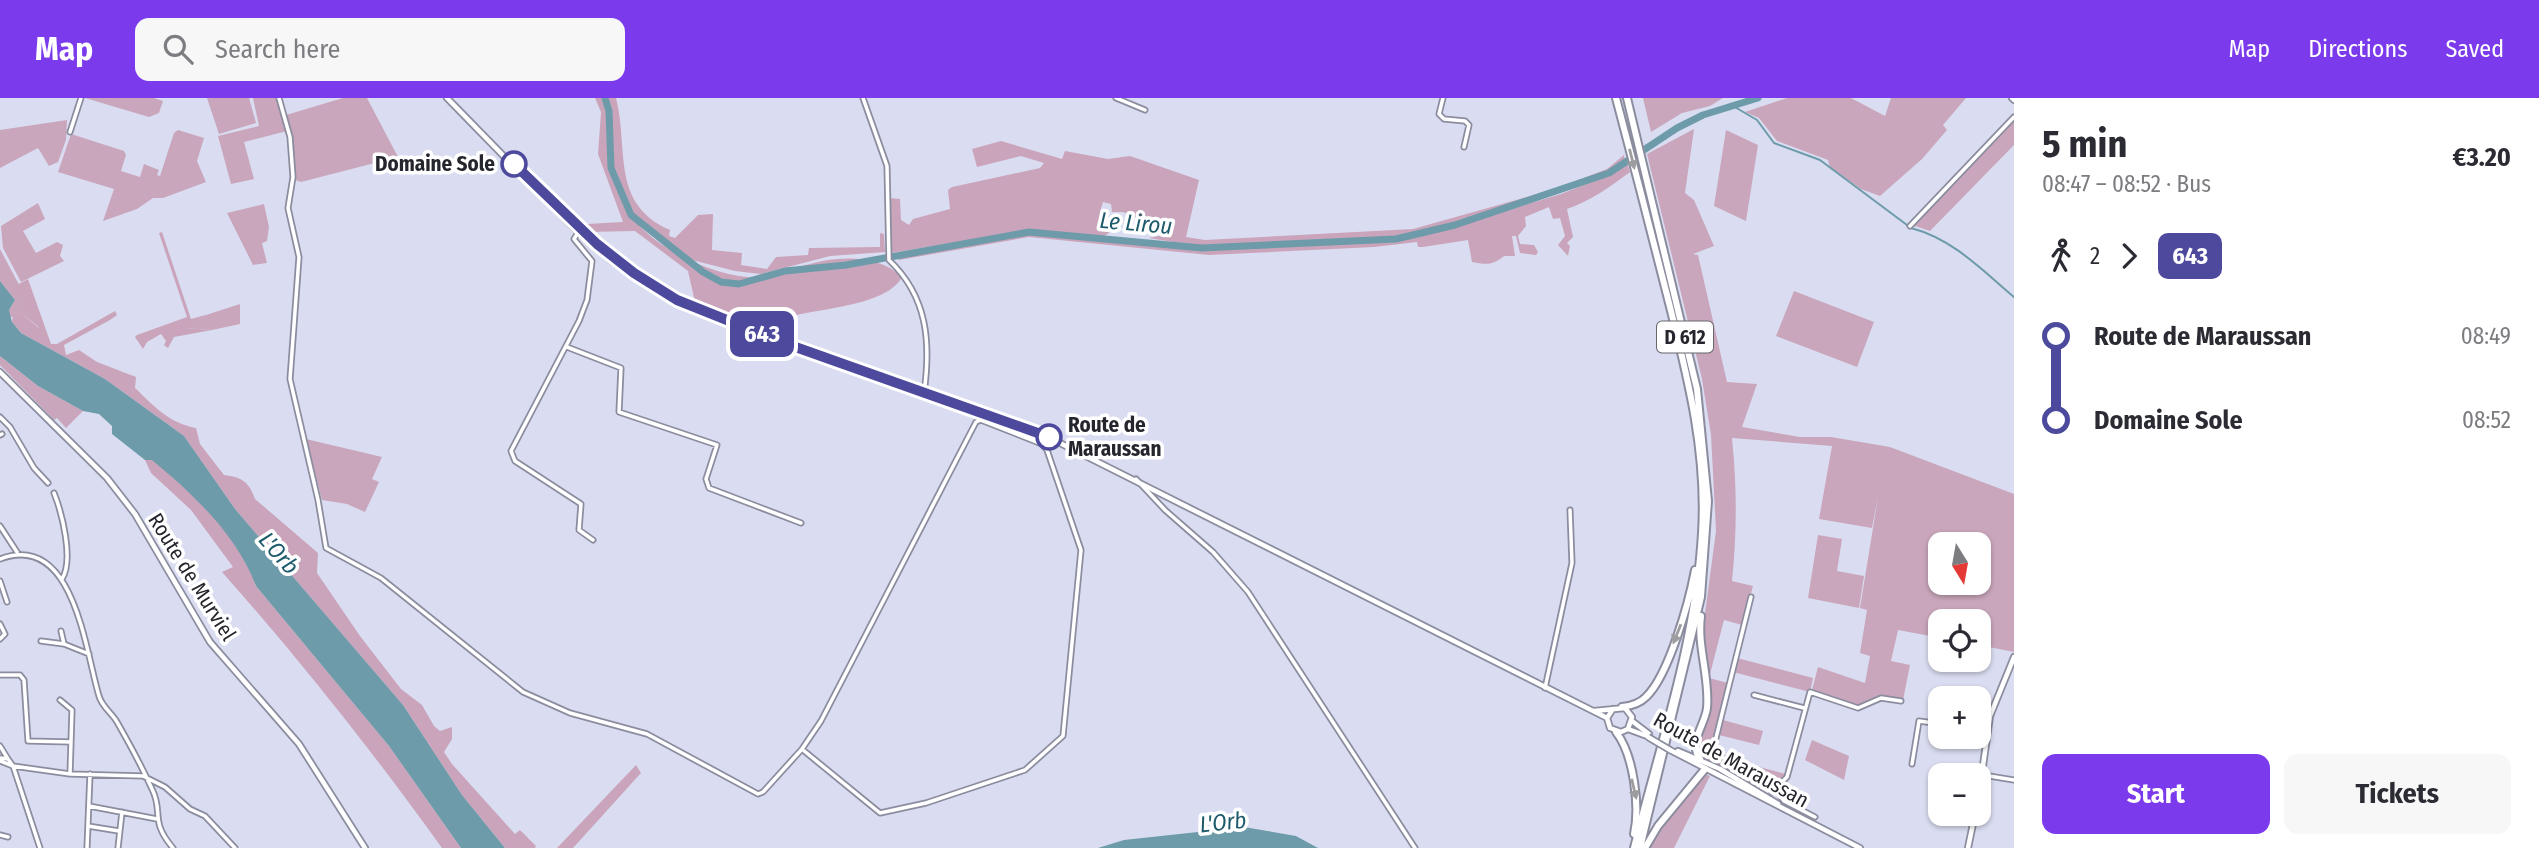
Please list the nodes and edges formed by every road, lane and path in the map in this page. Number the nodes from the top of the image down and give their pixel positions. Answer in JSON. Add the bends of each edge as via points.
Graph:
{"nodes":[{"id":1,"x":81,"y":98,"type":"edge"},
{"id":2,"x":279,"y":98,"type":"edge"},
{"id":3,"x":448,"y":98,"type":"edge"},
{"id":4,"x":863,"y":98,"type":"edge"},
{"id":5,"x":1119,"y":98,"type":"edge"},
{"id":6,"x":1443,"y":98,"type":"edge"},
{"id":7,"x":1616,"y":98,"type":"edge"},
{"id":8,"x":1626,"y":98,"type":"edge"},
{"id":9,"x":1145,"y":110,"type":"dead end"},
{"id":10,"x":2014,"y":117,"type":"edge"},
{"id":11,"x":70,"y":132,"type":"dead end"},
{"id":12,"x":1464,"y":148,"type":"dead end"},
{"id":13,"x":1910,"y":226,"type":"dead end"},
{"id":14,"x":580,"y":231,"type":"junction"},
{"id":15,"x":567,"y":347,"type":"junction"},
{"id":16,"x":0,"y":372,"type":"edge"},
{"id":17,"x":924,"y":393,"type":"junction"},
{"id":18,"x":0,"y":416,"type":"edge"},
{"id":19,"x":1044,"y":435,"type":"junction"},
{"id":20,"x":1042,"y":444,"type":"junction"},
{"id":21,"x":1136,"y":479,"type":"junction"},
{"id":22,"x":48,"y":482,"type":"dead end"},
{"id":23,"x":54,"y":493,"type":"dead end"},
{"id":24,"x":1570,"y":510,"type":"dead end"},
{"id":25,"x":801,"y":523,"type":"dead end"},
{"id":26,"x":0,"y":526,"type":"edge"},
{"id":27,"x":593,"y":540,"type":"dead end"},
{"id":28,"x":1701,"y":545,"type":"junction"},
{"id":29,"x":17,"y":552,"type":"junction"},
{"id":30,"x":0,"y":559,"type":"edge"},
{"id":31,"x":62,"y":579,"type":"junction"},
{"id":32,"x":0,"y":581,"type":"edge"},
{"id":33,"x":1701,"y":597,"type":"junction"},
{"id":34,"x":1751,"y":597,"type":"dead end"},
{"id":35,"x":7,"y":602,"type":"dead end"},
{"id":36,"x":0,"y":624,"type":"edge"},
{"id":37,"x":61,"y":631,"type":"dead end"},
{"id":38,"x":0,"y":639,"type":"edge"},
{"id":39,"x":41,"y":640,"type":"dead end"},
{"id":40,"x":64,"y":644,"type":"junction"},
{"id":41,"x":89,"y":654,"type":"junction"},
{"id":42,"x":2014,"y":657,"type":"edge"},
{"id":43,"x":0,"y":674,"type":"edge"},
{"id":44,"x":1545,"y":688,"type":"junction"},
{"id":45,"x":1754,"y":695,"type":"dead end"},
{"id":46,"x":60,"y":700,"type":"dead end"},
{"id":47,"x":1901,"y":701,"type":"dead end"},
{"id":48,"x":1622,"y":707,"type":"junction"},
{"id":49,"x":1804,"y":708,"type":"junction"},
{"id":50,"x":1613,"y":709,"type":"junction"},
{"id":51,"x":1594,"y":711,"type":"junction"},
{"id":52,"x":1991,"y":715,"type":"edge"},
{"id":53,"x":1608,"y":718,"type":"junction"},
{"id":54,"x":1632,"y":721,"type":"junction"},
{"id":55,"x":1928,"y":723,"type":"edge"},
{"id":56,"x":1628,"y":729,"type":"junction"},
{"id":57,"x":1616,"y":732,"type":"junction"},
{"id":58,"x":1648,"y":735,"type":"junction"},
{"id":59,"x":71,"y":742,"type":"junction"},
{"id":60,"x":0,"y":748,"type":"edge"},
{"id":61,"x":802,"y":749,"type":"junction"},
{"id":62,"x":1671,"y":749,"type":"junction"},
{"id":63,"x":0,"y":759,"type":"edge"},
{"id":64,"x":1700,"y":759,"type":"junction"},
{"id":65,"x":8,"y":760,"type":"junction"},
{"id":66,"x":1912,"y":764,"type":"dead end"},
{"id":67,"x":13,"y":766,"type":"junction"},
{"id":68,"x":1705,"y":769,"type":"junction"},
{"id":69,"x":70,"y":774,"type":"junction"},
{"id":70,"x":90,"y":774,"type":"junction"},
{"id":71,"x":143,"y":776,"type":"junction"},
{"id":72,"x":1991,"y":776,"type":"edge"},
{"id":73,"x":2014,"y":780,"type":"edge"},
{"id":74,"x":1773,"y":790,"type":"junction"},
{"id":75,"x":1766,"y":796,"type":"junction"},
{"id":76,"x":1772,"y":800,"type":"junction"},
{"id":77,"x":89,"y":806,"type":"junction"},
{"id":78,"x":122,"y":811,"type":"junction"},
{"id":79,"x":1815,"y":817,"type":"dead end"},
{"id":80,"x":156,"y":819,"type":"junction"},
{"id":81,"x":1815,"y":825,"type":"junction"},
{"id":82,"x":88,"y":826,"type":"junction"},
{"id":83,"x":1973,"y":826,"type":"edge"},
{"id":84,"x":119,"y":831,"type":"junction"},
{"id":85,"x":0,"y":835,"type":"edge"},
{"id":86,"x":8,"y":837,"type":"dead end"},
{"id":87,"x":40,"y":848,"type":"edge"},
{"id":88,"x":87,"y":848,"type":"edge"},
{"id":89,"x":119,"y":848,"type":"edge"},
{"id":90,"x":173,"y":848,"type":"edge"},
{"id":91,"x":235,"y":848,"type":"edge"},
{"id":92,"x":365,"y":848,"type":"edge"},
{"id":93,"x":1415,"y":848,"type":"edge"},
{"id":94,"x":1632,"y":848,"type":"edge"},
{"id":95,"x":1643,"y":848,"type":"edge"},
{"id":96,"x":1860,"y":848,"type":"edge"},
{"id":97,"x":1968,"y":848,"type":"edge"}],
"edges":[{"from":1,"to":11,"type":"street"},
{"from":2,"to":61,"type":"street","via":[[290,138],[293,177],[288,208],[299,257],[290,379],[326,548],[381,578],[523,692],[570,713],[647,734],[758,794]]},
{"from":3,"to":14,"type":"main road"},
{"from":4,"to":17,"type":"street","via":[[887,166],[889,260],[911,284],[925,317]]},
{"from":5,"to":9,"type":"street"},
{"from":6,"to":12,"type":"street","via":[[1439,114],[1469,125]]},
{"from":7,"to":28,"type":"highway","number":"D 612","one_way":true,"via":[[1694,408],[1702,482]]},
{"from":8,"to":33,"type":"highway","number":"D 612","via":[[1702,421],[1708,517]]},
{"from":10,"to":13,"type":"street"},
{"from":14,"to":15,"type":"street","via":[[575,239],[592,261],[587,300]]},
{"from":14,"to":17,"type":"main road","via":[[660,290],[716,316]]},
{"from":15,"to":25,"type":"street","via":[[621,368],[619,412],[717,445],[706,479],[709,488]]},
{"from":15,"to":27,"type":"street","via":[[528,414],[512,456],[581,504],[579,530]]},
{"from":16,"to":92,"type":"main road","name":"Route de Murviel","via":[[127,503],[211,642],[299,744]]},
{"from":17,"to":19,"type":"main road"},
{"from":18,"to":22,"type":"street"},
{"from":19,"to":20,"type":"street"},
{"from":19,"to":21,"type":"main road"},
{"from":20,"to":61,"type":"street","via":[[976,422],[821,721]]},
{"from":20,"to":61,"type":"street","via":[[1081,550],[1063,736],[1025,770],[880,813]]},
{"from":21,"to":44,"type":"main road"},
{"from":21,"to":93,"type":"street","via":[[1248,592]]},
{"from":23,"to":31,"type":"street","via":[[65,527],[66,571]]},
{"from":24,"to":44,"type":"street","via":[[1572,563]]},
{"from":26,"to":29,"type":"street"},
{"from":28,"to":48,"type":"highway","one_way":true,"via":[[1687,607],[1654,686],[1643,700]]},
{"from":28,"to":94,"type":"highway","number":"D 612","via":[[1686,644]]},
{"from":29,"to":30,"type":"street"},
{"from":29,"to":31,"type":"street"},
{"from":31,"to":41,"type":"street"},
{"from":32,"to":35,"type":"street"},
{"from":33,"to":64,"type":"highway","via":[[1700,647],[1707,704],[1695,743]]},
{"from":33,"to":95,"type":"highway","number":"D 612"},
{"from":34,"to":74,"type":"street","via":[[1713,750]]},
{"from":36,"to":38,"type":"street","via":[[5,634]]},
{"from":37,"to":40,"type":"street"},
{"from":39,"to":40,"type":"street"},
{"from":40,"to":41,"type":"street"},
{"from":41,"to":71,"type":"street","via":[[99,696]]},
{"from":42,"to":52,"type":"main road"},
{"from":43,"to":59,"type":"street","via":[[20,675],[24,680],[27,741]]},
{"from":44,"to":51,"type":"main road"},
{"from":45,"to":49,"type":"street"},
{"from":46,"to":59,"type":"street","via":[[72,710]]},
{"from":47,"to":49,"type":"street","via":[[1881,698],[1858,708],[1811,692]]},
{"from":48,"to":50,"type":"main road"},
{"from":48,"to":54,"type":"main road"},
{"from":49,"to":74,"type":"street","via":[[1787,778]]},
{"from":50,"to":51,"type":"main road"},
{"from":50,"to":53,"type":"main road"},
{"from":51,"to":53,"type":"main road"},
{"from":53,"to":57,"type":"main road"},
{"from":54,"to":56,"type":"main road"},
{"from":54,"to":58,"type":"main road","name":"Route de Maraussan"},
{"from":55,"to":66,"type":"street","via":[[1919,722]]},
{"from":56,"to":57,"type":"main road"},
{"from":56,"to":58,"type":"main road","name":"Route de Maraussan"},
{"from":57,"to":94,"type":"highway","one_way":true,"via":[[1637,802]]},
{"from":58,"to":62,"type":"main road","name":"Route de Maraussan","bridge":true},
{"from":59,"to":69,"type":"street"},
{"from":60,"to":63,"type":"street"},
{"from":60,"to":65,"type":"street"},
{"from":62,"to":64,"type":"main road","name":"Route de Maraussan"},
{"from":62,"to":68,"type":"main road","name":"Route de Maraussan"},
{"from":63,"to":65,"type":"street"},
{"from":63,"to":67,"type":"street"},
{"from":64,"to":75,"type":"main road","name":"Route de Maraussan"},
{"from":65,"to":67,"type":"street"},
{"from":67,"to":69,"type":"street"},
{"from":67,"to":87,"type":"street"},
{"from":68,"to":81,"type":"main road","name":"Route de Maraussan"},
{"from":68,"to":95,"type":"highway"},
{"from":69,"to":70,"type":"street"},
{"from":70,"to":71,"type":"street"},
{"from":70,"to":77,"type":"street"},
{"from":71,"to":80,"type":"street","via":[[154,794]]},
{"from":71,"to":91,"type":"street","via":[[205,816]]},
{"from":72,"to":73,"type":"street"},
{"from":74,"to":75,"type":"street"},
{"from":74,"to":76,"type":"street"},
{"from":74,"to":79,"type":"street"},
{"from":75,"to":76,"type":"main road","name":"Route de Maraussan"},
{"from":76,"to":81,"type":"main road","name":"Route de Maraussan"},
{"from":77,"to":78,"type":"street"},
{"from":77,"to":82,"type":"street"},
{"from":78,"to":80,"type":"street"},
{"from":78,"to":84,"type":"street"},
{"from":80,"to":90,"type":"street"},
{"from":81,"to":96,"type":"main road"},
{"from":82,"to":84,"type":"street"},
{"from":82,"to":88,"type":"street"},
{"from":83,"to":97,"type":"main road"},
{"from":84,"to":89,"type":"street"},
{"from":85,"to":86,"type":"street"}]}
